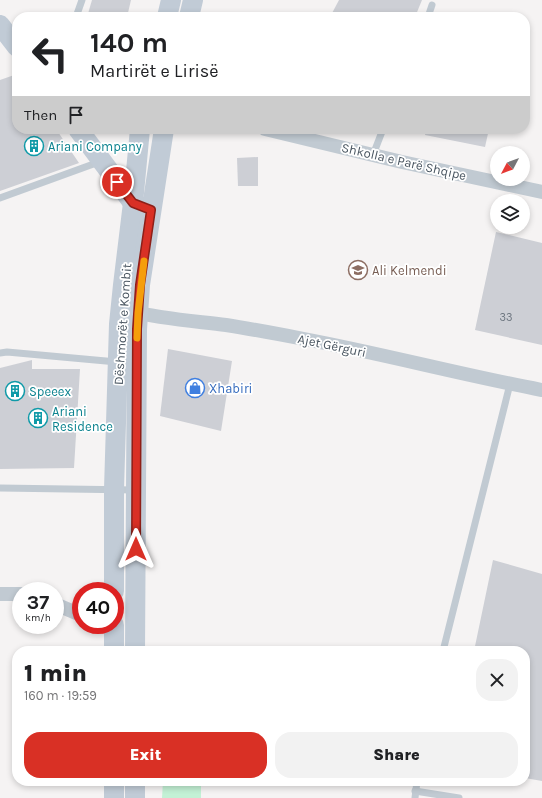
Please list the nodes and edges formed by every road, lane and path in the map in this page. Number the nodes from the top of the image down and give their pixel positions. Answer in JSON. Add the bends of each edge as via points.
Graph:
{"nodes":[{"id":1,"x":82,"y":0,"type":"edge"},
{"id":2,"x":171,"y":0,"type":"edge"},
{"id":3,"x":193,"y":0,"type":"edge"},
{"id":4,"x":432,"y":5,"type":"dead end"},
{"id":5,"x":78,"y":12,"type":"edge"},
{"id":6,"x":168,"y":12,"type":"edge"},
{"id":7,"x":190,"y":12,"type":"edge"},
{"id":8,"x":430,"y":12,"type":"edge"},
{"id":9,"x":0,"y":25,"type":"edge"},
{"id":10,"x":12,"y":41,"type":"edge"},
{"id":11,"x":82,"y":134,"type":"edge"},
{"id":12,"x":140,"y":134,"type":"edge"},
{"id":13,"x":163,"y":134,"type":"edge"},
{"id":14,"x":286,"y":134,"type":"edge"},
{"id":15,"x":381,"y":134,"type":"edge"},
{"id":16,"x":373,"y":155,"type":"junction"},
{"id":17,"x":102,"y":161,"type":"junction"},
{"id":18,"x":542,"y":192,"type":"edge"},
{"id":19,"x":0,"y":198,"type":"edge"},
{"id":20,"x":142,"y":206,"type":"junction"},
{"id":21,"x":129,"y":311,"type":"junction"},
{"id":22,"x":0,"y":353,"type":"edge"},
{"id":23,"x":127,"y":362,"type":"junction"},
{"id":24,"x":510,"y":384,"type":"junction"},
{"id":25,"x":542,"y":390,"type":"edge"},
{"id":26,"x":0,"y":488,"type":"edge"},
{"id":27,"x":114,"y":489,"type":"junction"},
{"id":28,"x":136,"y":490,"type":"junction"},
{"id":29,"x":114,"y":582,"type":"edge"},
{"id":30,"x":0,"y":594,"type":"edge"},
{"id":31,"x":12,"y":594,"type":"edge"},
{"id":32,"x":111,"y":634,"type":"edge"},
{"id":33,"x":113,"y":646,"type":"edge"},
{"id":34,"x":135,"y":646,"type":"edge"},
{"id":35,"x":444,"y":646,"type":"edge"},
{"id":36,"x":114,"y":786,"type":"edge"},
{"id":37,"x":135,"y":786,"type":"edge"},
{"id":38,"x":415,"y":795,"type":"edge"},
{"id":39,"x":114,"y":798,"type":"edge"},
{"id":40,"x":135,"y":798,"type":"edge"},
{"id":41,"x":460,"y":798,"type":"edge"}],
"edges":[{"from":1,"to":5,"type":"lane"},
{"from":2,"to":6,"type":"street"},
{"from":3,"to":7,"type":"street"},
{"from":4,"to":8,"type":"lane"},
{"from":9,"to":10,"type":"street"},
{"from":11,"to":17,"type":"street"},
{"from":12,"to":20,"type":"street","name":"Dëshmorët e Kombit"},
{"from":13,"to":20,"type":"street","name":"Dëshmorët e Kombit"},
{"from":14,"to":16,"type":"street","name":"Shkolla e Parë Shqipe"},
{"from":15,"to":16,"type":"lane"},
{"from":16,"to":18,"type":"street","name":"Shkolla e Parë Shqipe"},
{"from":17,"to":19,"type":"lane"},
{"from":17,"to":20,"type":"street"},
{"from":20,"to":21,"type":"street","name":"Dëshmorët e Kombit"},
{"from":21,"to":23,"type":"street","name":"Dëshmorët e Kombit","via":[[119,324]]},
{"from":21,"to":24,"type":"street","name":"Ajet Gërguri","via":[[305,339]]},
{"from":22,"to":23,"type":"lane"},
{"from":23,"to":27,"type":"street","name":"Dëshmorët e Kombit"},
{"from":23,"to":28,"type":"street","name":"Dëshmorët e Kombit"},
{"from":24,"to":25,"type":"street","name":"Ajet Gërguri"},
{"from":24,"to":35,"type":"lane"},
{"from":26,"to":27,"type":"lane"},
{"from":27,"to":28,"type":"lane"},
{"from":27,"to":29,"type":"street","name":"Dëshmorët e Kombit"},
{"from":28,"to":34,"type":"street","name":"Dëshmorët e Kombit"},
{"from":30,"to":31,"type":"street"},
{"from":32,"to":33,"type":"street"},
{"from":36,"to":39,"type":"street"},
{"from":37,"to":40,"type":"street"},
{"from":38,"to":41,"type":"lane"}]}
